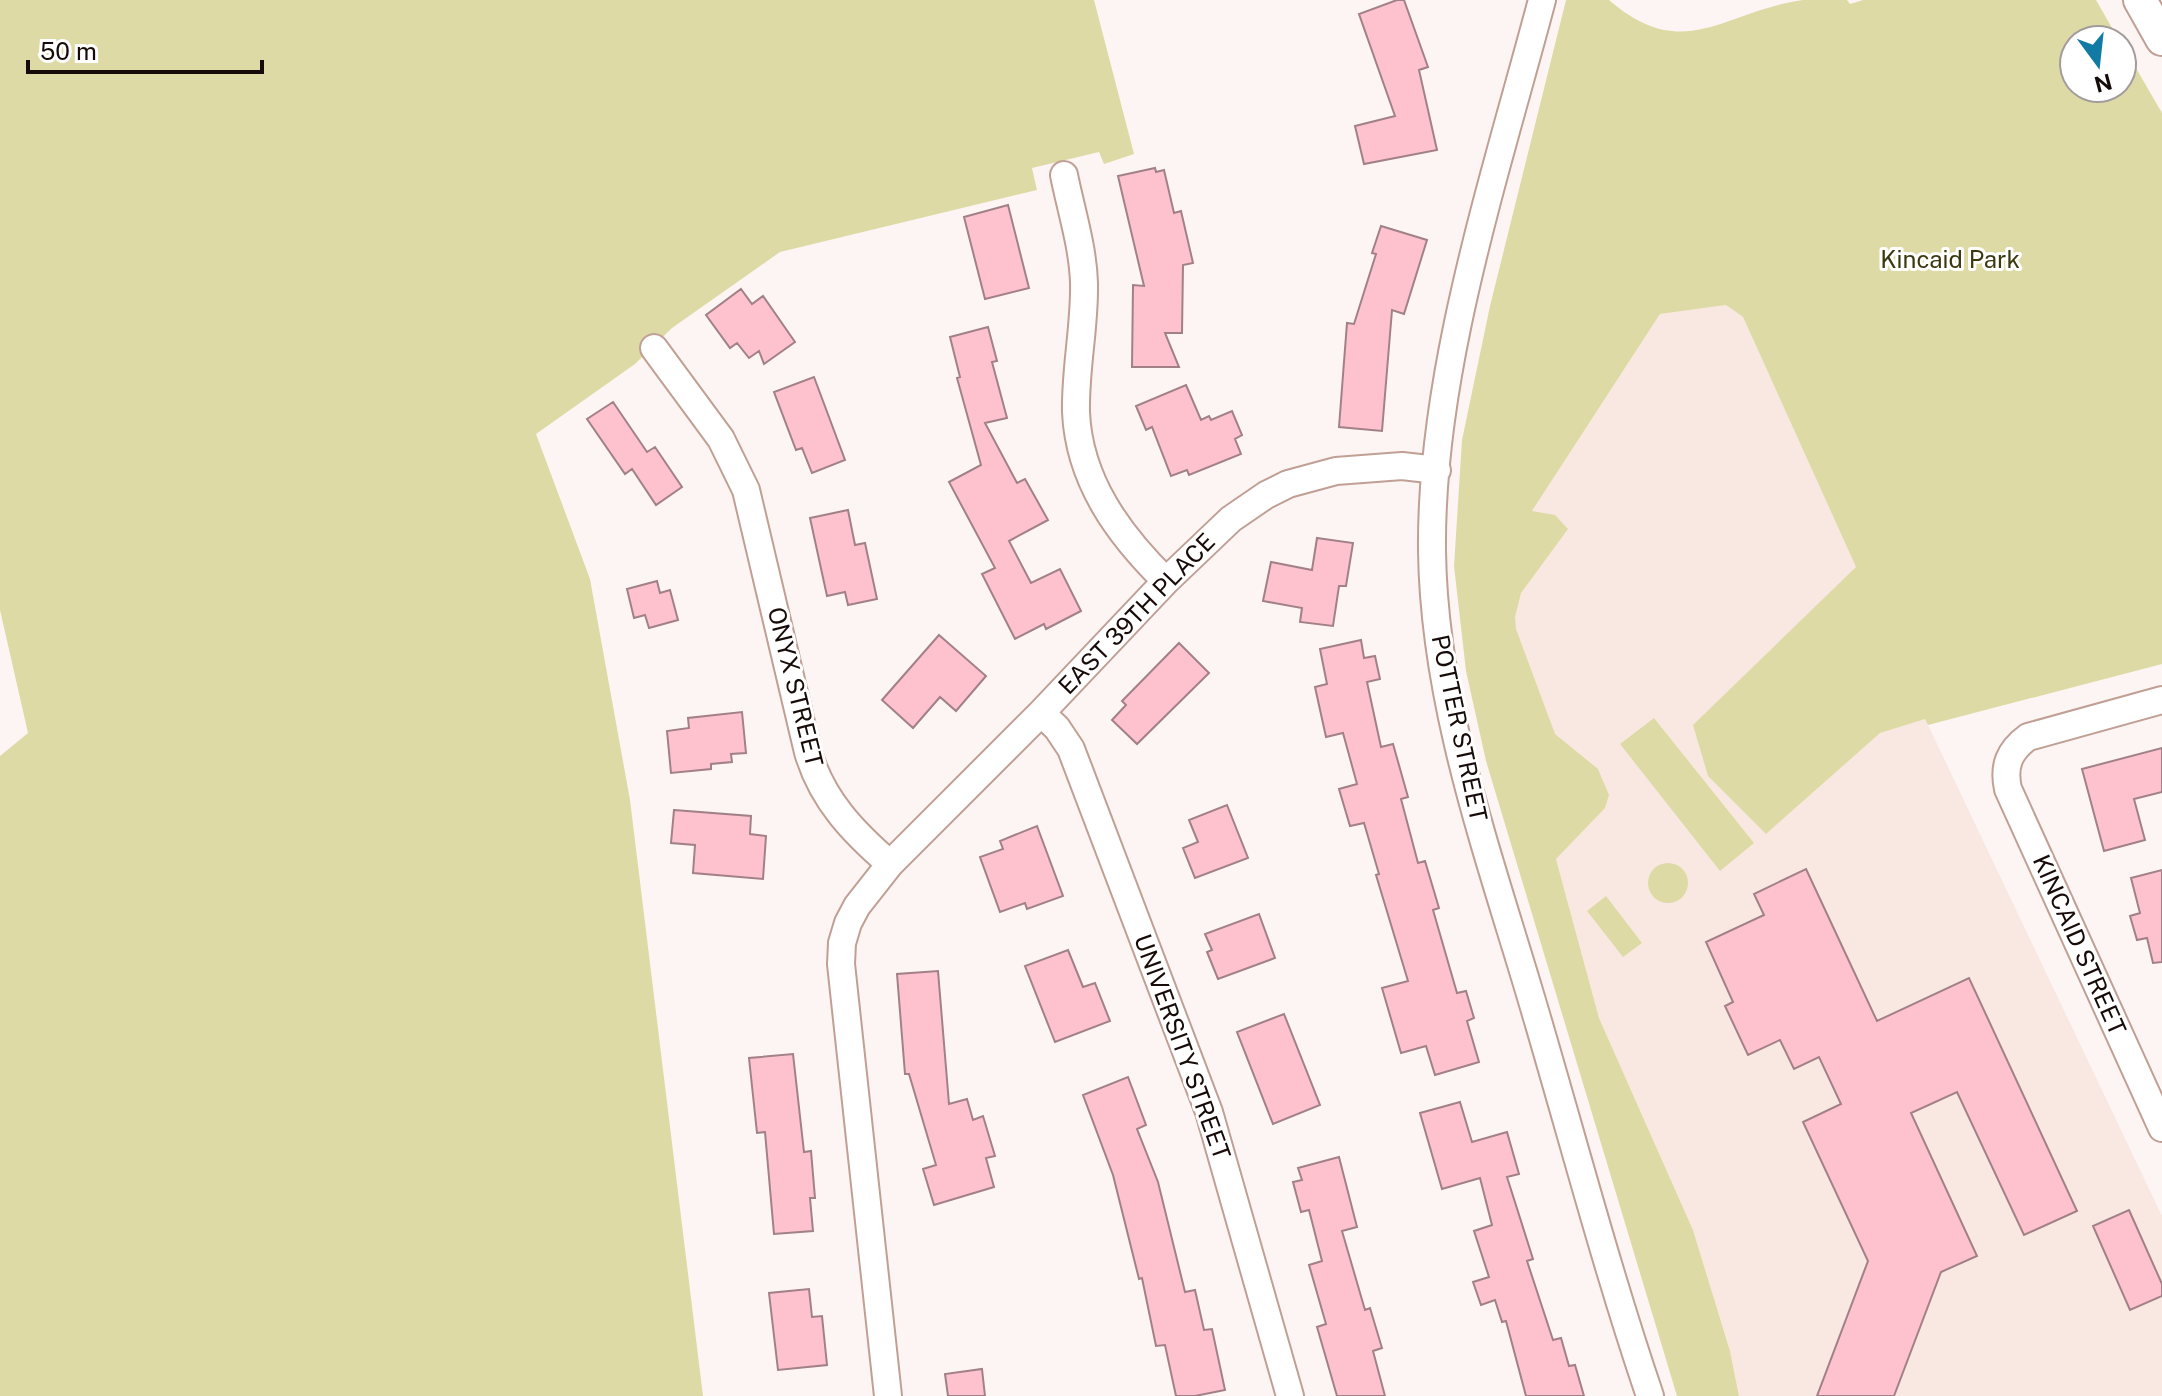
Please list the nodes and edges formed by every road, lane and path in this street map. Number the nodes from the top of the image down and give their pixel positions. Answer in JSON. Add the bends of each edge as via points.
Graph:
{"nodes":[{"id":1,"x":1542,"y":0,"type":"edge"},
{"id":2,"x":2140,"y":0,"type":"edge"},
{"id":3,"x":2162,"y":39,"type":"edge"},
{"id":4,"x":1064,"y":175,"type":"dead end"},
{"id":5,"x":654,"y":348,"type":"dead end"},
{"id":6,"x":1437,"y":470,"type":"junction"},
{"id":7,"x":1166,"y":581,"type":"junction"},
{"id":8,"x":2162,"y":700,"type":"edge"},
{"id":9,"x":1041,"y":713,"type":"junction"},
{"id":10,"x":890,"y":864,"type":"junction"},
{"id":11,"x":2162,"y":1128,"type":"edge"},
{"id":12,"x":888,"y":1396,"type":"edge"},
{"id":13,"x":1290,"y":1396,"type":"edge"},
{"id":14,"x":1650,"y":1396,"type":"edge"}],
"edges":[{"from":1,"to":6,"type":"street","name":"POTTER STREET","via":[[1467,286]]},
{"from":2,"to":3,"type":"street"},
{"from":4,"to":7,"type":"street","via":[[1084,283],[1076,413],[1085,463],[1118,529]]},
{"from":5,"to":10,"type":"street","name":"ONYX STREET","via":[[721,439],[746,490],[808,752],[822,789],[859,837]]},
{"from":6,"to":7,"type":"street","name":"EAST 39TH PLACE","via":[[1364,467],[1288,484],[1231,519]]},
{"from":6,"to":14,"type":"street","name":"POTTER STREET","via":[[1432,551],[1438,646],[1456,736]]},
{"from":7,"to":9,"type":"street","name":"EAST 39TH PLACE"},
{"from":8,"to":11,"type":"street","name":"KINCAID STREET","via":[[2028,737],[2015,746],[2005,774]]},
{"from":9,"to":10,"type":"street","name":"EAST 39TH PLACE"},
{"from":9,"to":13,"type":"street","name":"UNIVERSITY STREET","via":[[1071,749],[1209,1112]]},
{"from":10,"to":12,"type":"street","via":[[857,906],[842,943],[841,964]]}]}
